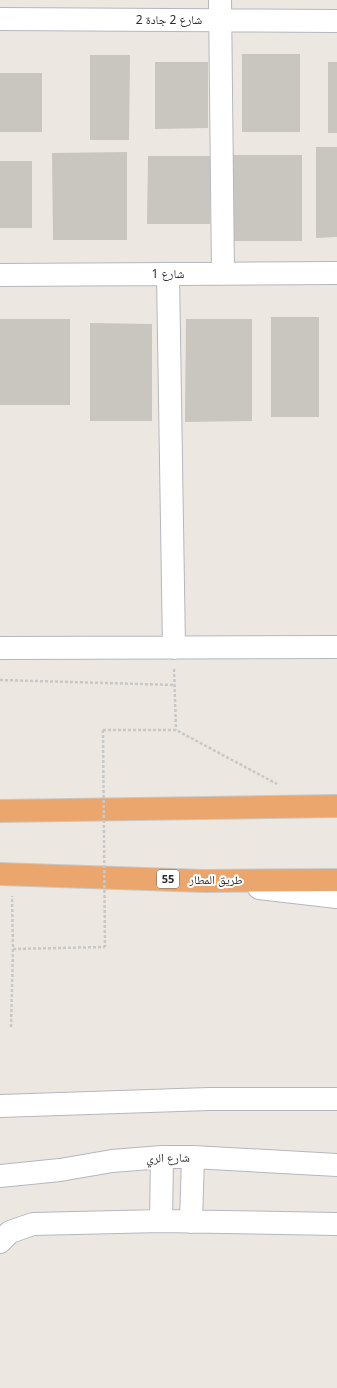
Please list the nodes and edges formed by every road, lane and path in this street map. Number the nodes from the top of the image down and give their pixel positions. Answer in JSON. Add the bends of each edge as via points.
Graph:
{"nodes":[{"id":1,"x":220,"y":10,"type":"edge"},
{"id":2,"x":0,"y":19,"type":"edge"},
{"id":3,"x":337,"y":21,"type":"edge"},
{"id":4,"x":337,"y":273,"type":"edge"},
{"id":5,"x":168,"y":274,"type":"junction"},
{"id":6,"x":223,"y":274,"type":"junction"},
{"id":7,"x":0,"y":275,"type":"edge"},
{"id":8,"x":337,"y":647,"type":"edge"},
{"id":9,"x":0,"y":648,"type":"edge"},
{"id":10,"x":174,"y":648,"type":"junction"},
{"id":11,"x":0,"y":680,"type":"edge"},
{"id":12,"x":175,"y":685,"type":"junction"},
{"id":13,"x":176,"y":730,"type":"junction"},
{"id":14,"x":278,"y":784,"type":"dead end"},
{"id":15,"x":337,"y":806,"type":"edge"},
{"id":16,"x":0,"y":811,"type":"edge"},
{"id":17,"x":6,"y":874,"type":"edge"},
{"id":18,"x":337,"y":880,"type":"edge"},
{"id":19,"x":204,"y":881,"type":"junction"},
{"id":20,"x":337,"y":897,"type":"edge"},
{"id":21,"x":13,"y":949,"type":"junction"},
{"id":22,"x":11,"y":1027,"type":"dead end"},
{"id":23,"x":337,"y":1099,"type":"edge"},
{"id":24,"x":0,"y":1106,"type":"edge"},
{"id":25,"x":162,"y":1157,"type":"junction"},
{"id":26,"x":193,"y":1157,"type":"junction"},
{"id":27,"x":337,"y":1165,"type":"edge"},
{"id":28,"x":0,"y":1176,"type":"edge"},
{"id":29,"x":161,"y":1221,"type":"junction"},
{"id":30,"x":191,"y":1222,"type":"junction"},
{"id":31,"x":337,"y":1224,"type":"edge"},
{"id":32,"x":0,"y":1242,"type":"edge"}],
"edges":[{"from":1,"to":2,"type":"street","name":"شارع 2 جادة 2"},
{"from":1,"to":3,"type":"street","name":"شارع 2 جادة 2"},
{"from":1,"to":6,"type":"street"},
{"from":4,"to":6,"type":"street","name":"شارع 1"},
{"from":5,"to":6,"type":"street","name":"شارع 1"},
{"from":5,"to":7,"type":"street","name":"شارع 1"},
{"from":5,"to":10,"type":"street"},
{"from":8,"to":10,"type":"street"},
{"from":9,"to":10,"type":"street"},
{"from":10,"to":12,"type":"path"},
{"from":11,"to":12,"type":"path"},
{"from":12,"to":13,"type":"path"},
{"from":13,"to":14,"type":"path"},
{"from":13,"to":21,"type":"path","bridge":true,"via":[[103,730],[105,947]]},
{"from":15,"to":16,"type":"highway"},
{"from":17,"to":19,"type":"highway","name":"طريق المطار","number":"55"},
{"from":17,"to":21,"type":"path"},
{"from":18,"to":19,"type":"highway","name":"طريق المطار","number":"55"},
{"from":19,"to":20,"type":"street"},
{"from":21,"to":22,"type":"path"},
{"from":23,"to":24,"type":"street","via":[[209,1098]]},
{"from":25,"to":26,"type":"street","name":"شارع الري"},
{"from":25,"to":28,"type":"street","name":"شارع الري"},
{"from":25,"to":29,"type":"street"},
{"from":26,"to":27,"type":"street","name":"شارع الري"},
{"from":26,"to":30,"type":"street"},
{"from":29,"to":30,"type":"street"},
{"from":29,"to":32,"type":"street","via":[[33,1224],[10,1232]]},
{"from":30,"to":31,"type":"street"}]}
